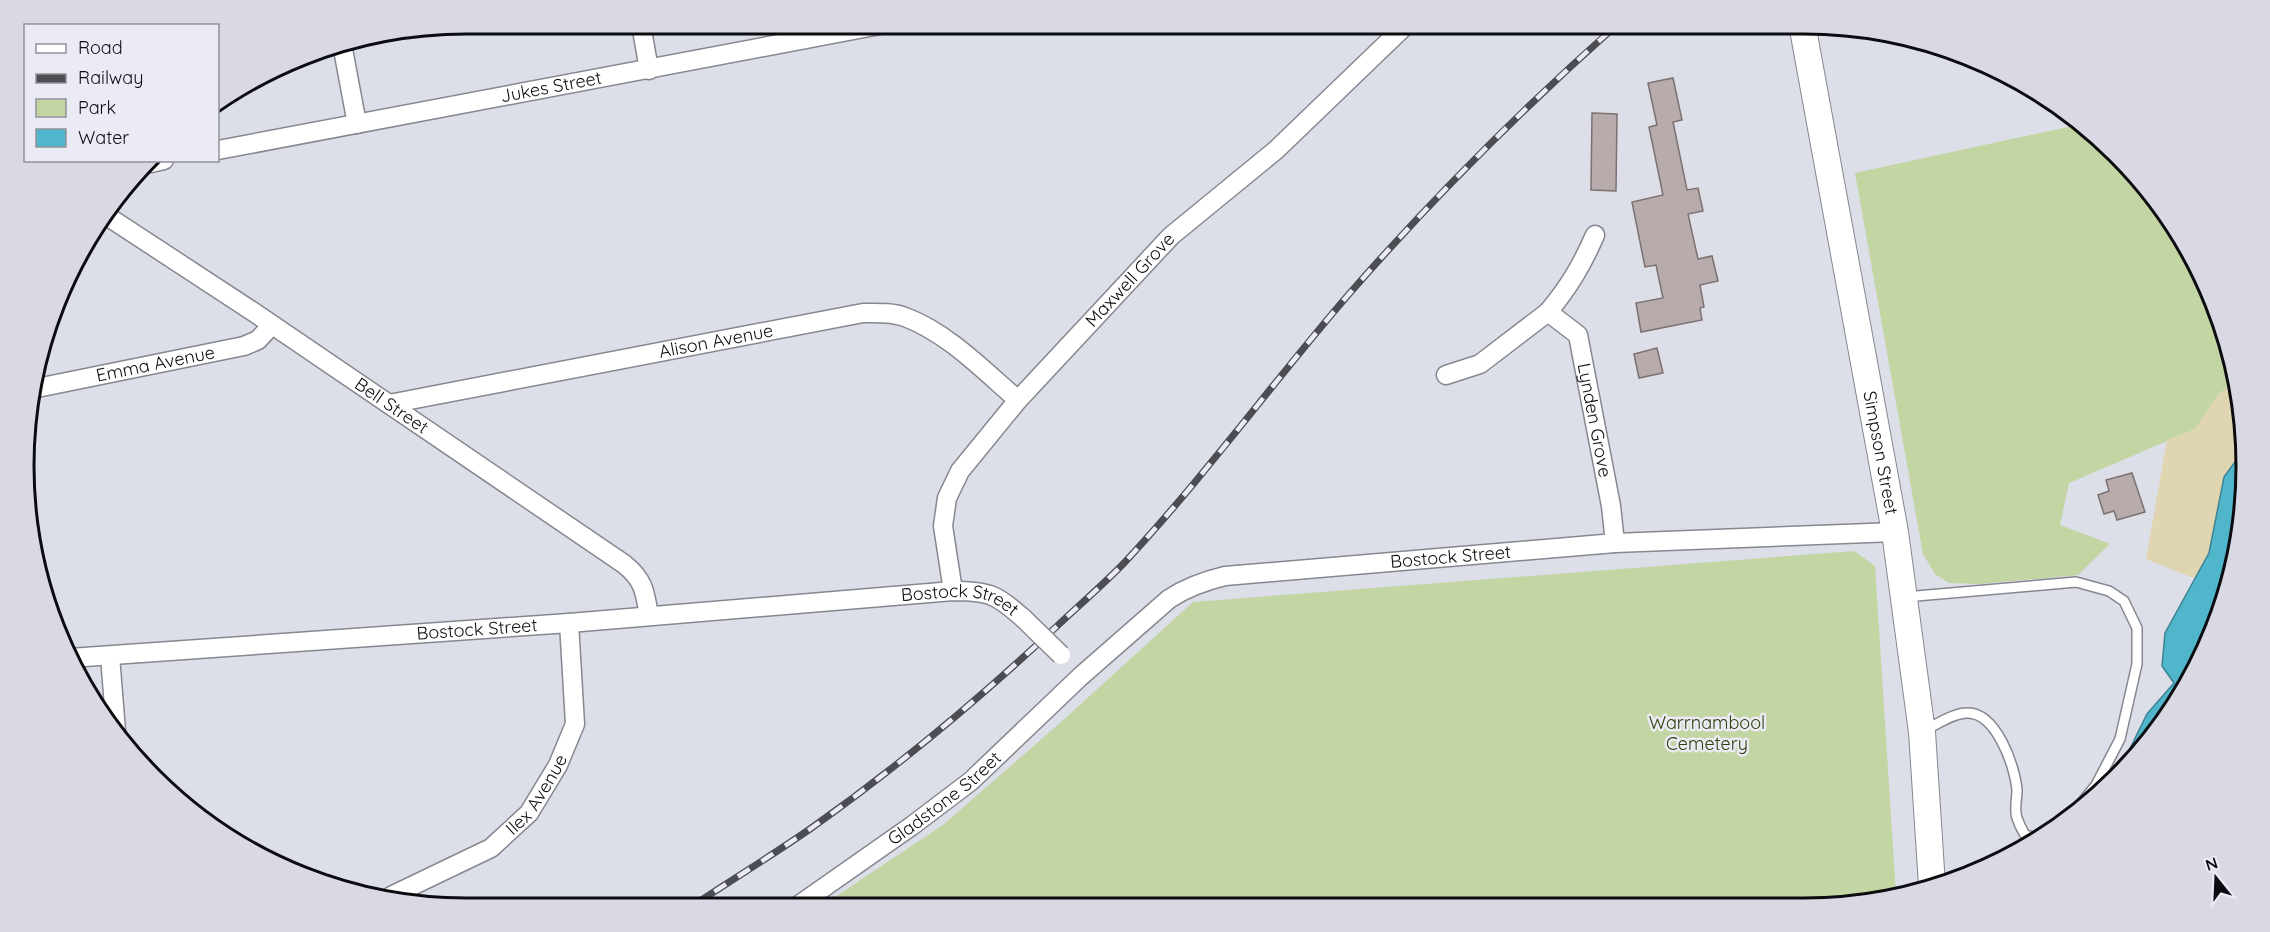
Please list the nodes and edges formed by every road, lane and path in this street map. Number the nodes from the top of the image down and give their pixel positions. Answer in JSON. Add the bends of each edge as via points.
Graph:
{"nodes":[{"id":1,"x":643,"y":34,"type":"edge"},
{"id":2,"x":834,"y":34,"type":"edge"},
{"id":3,"x":1397,"y":34,"type":"edge"},
{"id":4,"x":1804,"y":34,"type":"edge"},
{"id":5,"x":344,"y":52,"type":"edge"},
{"id":6,"x":649,"y":70,"type":"junction"},
{"id":7,"x":357,"y":124,"type":"junction"},
{"id":8,"x":219,"y":150,"type":"edge"},
{"id":9,"x":112,"y":219,"type":"edge"},
{"id":10,"x":1595,"y":235,"type":"dead end"},
{"id":11,"x":1548,"y":312,"type":"junction"},
{"id":12,"x":271,"y":326,"type":"junction"},
{"id":13,"x":1446,"y":375,"type":"dead end"},
{"id":14,"x":42,"y":387,"type":"edge"},
{"id":15,"x":1018,"y":400,"type":"junction"},
{"id":16,"x":389,"y":405,"type":"junction"},
{"id":17,"x":1895,"y":532,"type":"junction"},
{"id":18,"x":1615,"y":543,"type":"junction"},
{"id":19,"x":953,"y":591,"type":"junction"},
{"id":20,"x":1905,"y":597,"type":"junction"},
{"id":21,"x":649,"y":616,"type":"junction"},
{"id":22,"x":568,"y":623,"type":"junction"},
{"id":23,"x":110,"y":656,"type":"junction"},
{"id":24,"x":79,"y":658,"type":"edge"},
{"id":25,"x":1081,"y":676,"type":"junction"},
{"id":26,"x":115,"y":717,"type":"edge"},
{"id":27,"x":1922,"y":732,"type":"junction"},
{"id":28,"x":2098,"y":782,"type":"edge"},
{"id":29,"x":2027,"y":836,"type":"edge"},
{"id":30,"x":1932,"y":878,"type":"edge"},
{"id":31,"x":399,"y":892,"type":"edge"},
{"id":32,"x":809,"y":898,"type":"edge"}],
"edges":[{"from":1,"to":6,"type":"street"},
{"from":2,"to":6,"type":"street","name":"Jukes Street"},
{"from":3,"to":15,"type":"street","name":"Maxwell Grove","via":[[1276,150],[1171,236]]},
{"from":4,"to":17,"type":"street","name":"Simpson Street"},
{"from":5,"to":7,"type":"street"},
{"from":6,"to":7,"type":"street","name":"Jukes Street"},
{"from":7,"to":8,"type":"street","name":"Jukes Street"},
{"from":9,"to":12,"type":"street","name":"Bell Street"},
{"from":10,"to":11,"type":"street","via":[[1579,270]]},
{"from":11,"to":13,"type":"street","via":[[1480,364]]},
{"from":11,"to":18,"type":"street","name":"Lynden Grove","via":[[1578,335]]},
{"from":12,"to":14,"type":"street","name":"Emma Avenue","via":[[258,340],[244,346]]},
{"from":12,"to":16,"type":"street","name":"Bell Street"},
{"from":15,"to":16,"type":"street","name":"Alison Avenue","via":[[946,340],[903,316],[883,313]]},
{"from":15,"to":19,"type":"street","name":"Maxwell Grove","via":[[960,471],[947,498],[943,526]]},
{"from":16,"to":21,"type":"street","name":"Bell Street","via":[[624,564],[643,585]]},
{"from":17,"to":18,"type":"street","name":"Bostock Street"},
{"from":17,"to":20,"type":"street","name":"Simpson Street"},
{"from":18,"to":25,"type":"street","name":"Bostock Street","via":[[1209,580],[1169,599]]},
{"from":19,"to":21,"type":"street","name":"Bostock Street"},
{"from":19,"to":25,"type":"street","name":"Bostock Street","bridge":true,"via":[[977,591],[1001,598]]},
{"from":20,"to":27,"type":"street","name":"Simpson Street"},
{"from":20,"to":28,"type":"lane","via":[[2076,582],[2109,591],[2124,601],[2137,628],[2137,664],[2120,739]]},
{"from":21,"to":22,"type":"street","name":"Bostock Street"},
{"from":22,"to":23,"type":"street","name":"Bostock Street"},
{"from":22,"to":31,"type":"street","name":"Ilex Avenue","via":[[575,724],[558,765],[529,813],[491,848]]},
{"from":23,"to":24,"type":"street","name":"Bostock Street"},
{"from":23,"to":26,"type":"street"},
{"from":25,"to":32,"type":"street","name":"Gladstone Street","via":[[971,781]]},
{"from":27,"to":29,"type":"lane","via":[[1967,713],[1983,717],[2008,754],[2017,789],[2016,816]]},
{"from":27,"to":30,"type":"street","name":"Simpson Street"}]}
